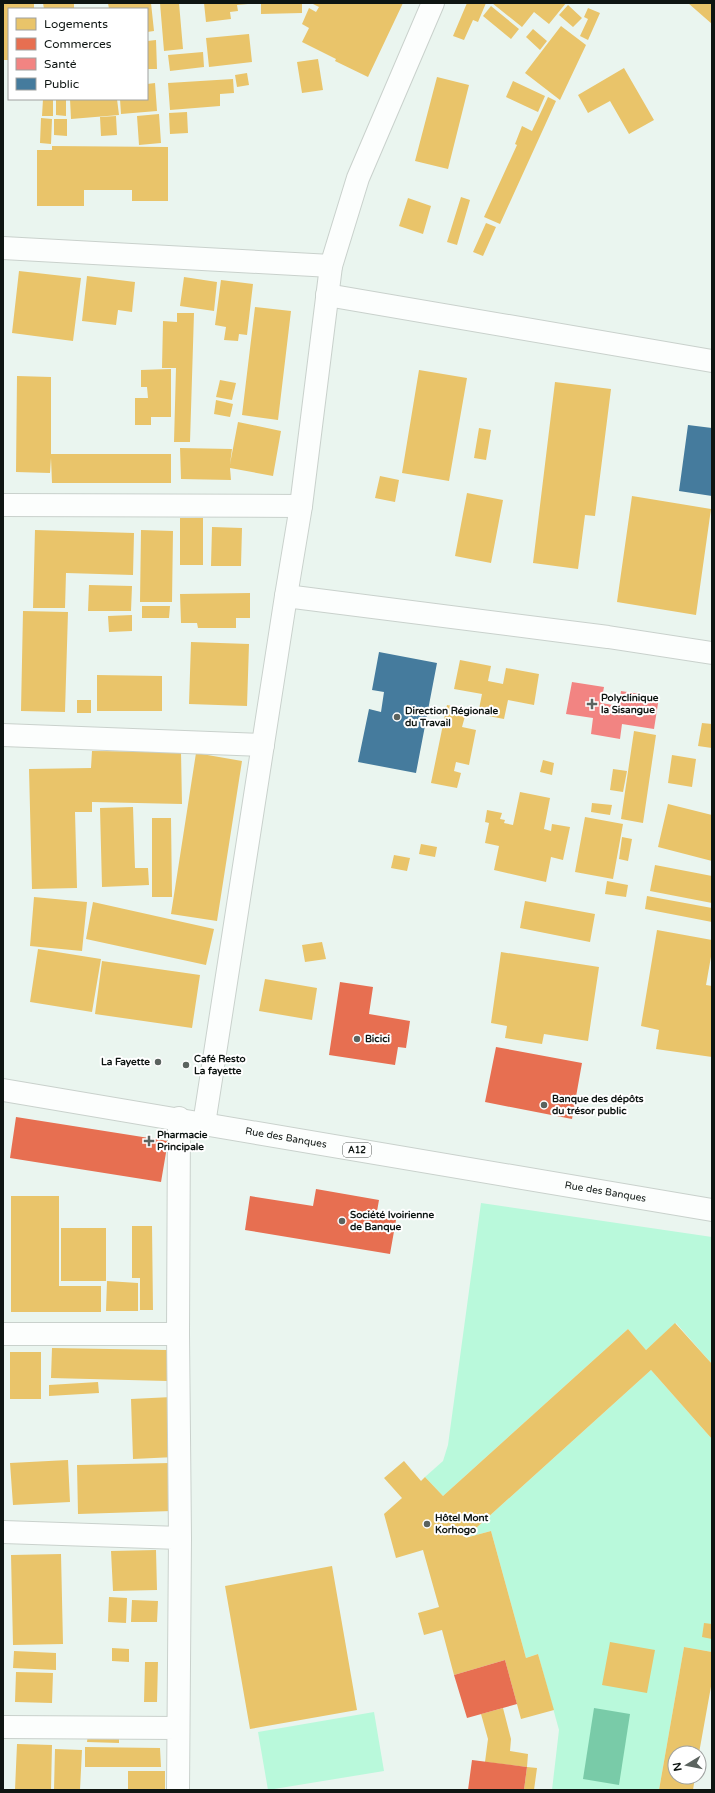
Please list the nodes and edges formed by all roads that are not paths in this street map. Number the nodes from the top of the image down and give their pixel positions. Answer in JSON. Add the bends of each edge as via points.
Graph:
{"nodes":[{"id":1,"x":433,"y":3,"type":"edge"},
{"id":2,"x":3,"y":248,"type":"edge"},
{"id":3,"x":331,"y":266,"type":"junction"},
{"id":4,"x":327,"y":295,"type":"junction"},
{"id":5,"x":712,"y":361,"type":"edge"},
{"id":6,"x":3,"y":505,"type":"edge"},
{"id":7,"x":301,"y":506,"type":"junction"},
{"id":8,"x":286,"y":596,"type":"junction"},
{"id":9,"x":712,"y":653,"type":"edge"},
{"id":10,"x":3,"y":735,"type":"edge"},
{"id":11,"x":263,"y":745,"type":"junction"},
{"id":12,"x":3,"y":1090,"type":"edge"},
{"id":13,"x":179,"y":1118,"type":"junction"},
{"id":14,"x":204,"y":1124,"type":"junction"},
{"id":15,"x":712,"y":1210,"type":"edge"},
{"id":16,"x":3,"y":1334,"type":"edge"},
{"id":17,"x":178,"y":1334,"type":"junction"},
{"id":18,"x":3,"y":1532,"type":"edge"},
{"id":19,"x":180,"y":1538,"type":"junction"},
{"id":20,"x":3,"y":1727,"type":"edge"},
{"id":21,"x":178,"y":1728,"type":"junction"},
{"id":22,"x":178,"y":1790,"type":"edge"}],
"edges":[{"from":1,"to":3,"type":"street","via":[[358,178]]},
{"from":2,"to":3,"type":"street"},
{"from":3,"to":4,"type":"street"},
{"from":4,"to":5,"type":"street"},
{"from":4,"to":7,"type":"street"},
{"from":6,"to":7,"type":"street"},
{"from":7,"to":8,"type":"street"},
{"from":8,"to":9,"type":"street","via":[[608,637]]},
{"from":8,"to":11,"type":"street"},
{"from":10,"to":11,"type":"street"},
{"from":11,"to":14,"type":"street"},
{"from":12,"to":13,"type":"street","name":"Rue des Banques","number":"A12"},
{"from":13,"to":14,"type":"street","name":"Rue des Banques","number":"A12"},
{"from":13,"to":17,"type":"street"},
{"from":14,"to":15,"type":"street","name":"Rue des Banques","number":"A12"},
{"from":16,"to":17,"type":"street"},
{"from":17,"to":19,"type":"street"},
{"from":18,"to":19,"type":"street"},
{"from":19,"to":21,"type":"street"},
{"from":20,"to":21,"type":"street"},
{"from":21,"to":22,"type":"street"}]}
